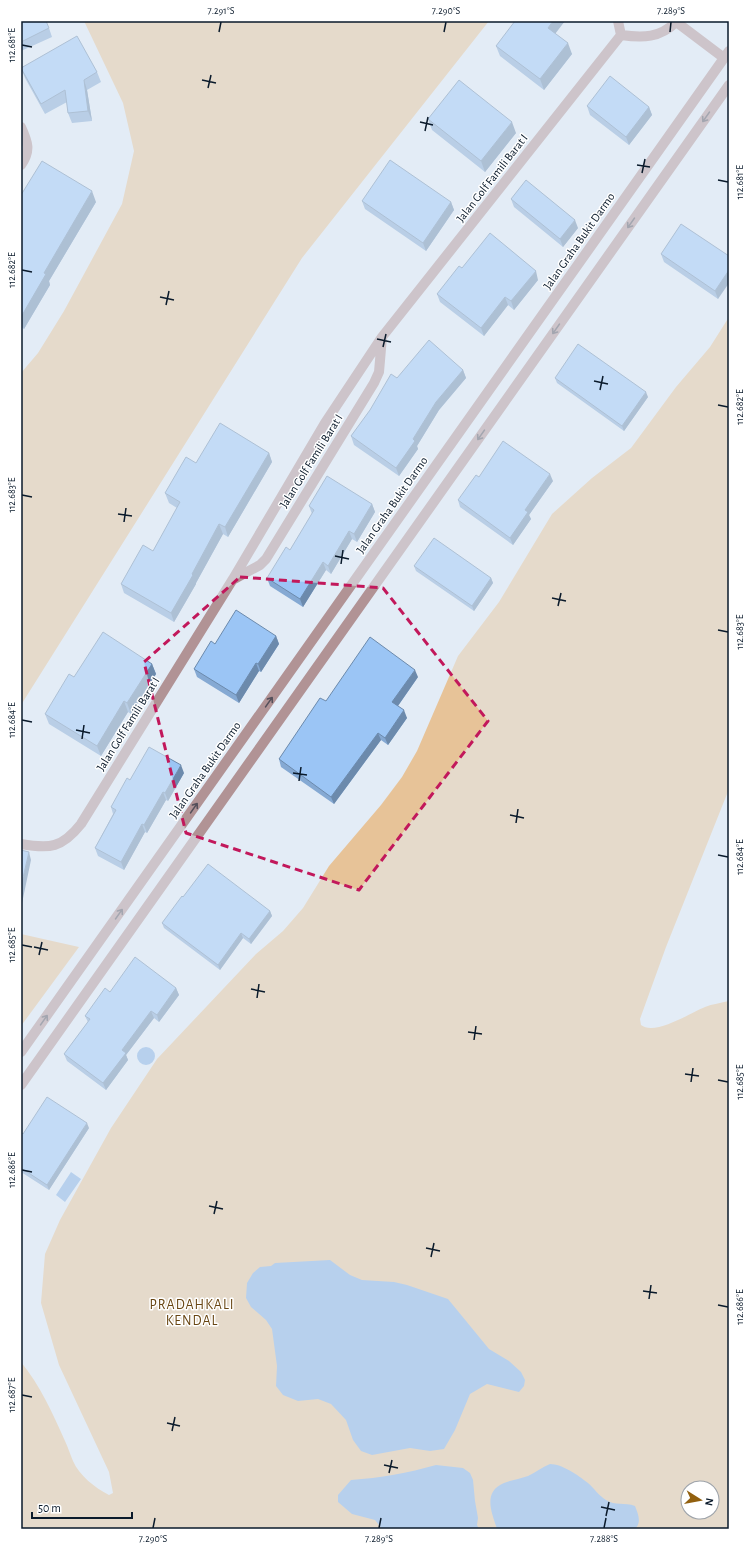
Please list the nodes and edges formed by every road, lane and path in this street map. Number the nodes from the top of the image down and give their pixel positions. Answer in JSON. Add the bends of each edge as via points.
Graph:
{"nodes":[{"id":1,"x":618,"y":21,"type":"edge"},
{"id":2,"x":676,"y":22,"type":"edge"},
{"id":3,"x":621,"y":35,"type":"junction"},
{"id":4,"x":727,"y":55,"type":"edge"},
{"id":5,"x":729,"y":85,"type":"edge"},
{"id":6,"x":21,"y":127,"type":"edge"},
{"id":7,"x":21,"y":165,"type":"edge"},
{"id":8,"x":382,"y":337,"type":"junction"},
{"id":9,"x":233,"y":579,"type":"junction"},
{"id":10,"x":21,"y":844,"type":"edge"},
{"id":11,"x":21,"y":1052,"type":"edge"},
{"id":12,"x":21,"y":1085,"type":"edge"}],
"edges":[{"from":1,"to":3,"type":"street"},
{"from":2,"to":3,"type":"street","via":[[660,34]]},
{"from":2,"to":4,"type":"street"},
{"from":3,"to":8,"type":"street","name":"Jalan Golf Famili Barat I"},
{"from":11,"to":4,"type":"street","name":"Jalan Graha Bukit Darmo","one_way":true},
{"from":5,"to":12,"type":"street","one_way":true},
{"from":6,"to":7,"type":"street","via":[[28,146],[26,158]]},
{"from":8,"to":9,"type":"street","name":"Jalan Golf Famili Barat I","via":[[325,423]]},
{"from":8,"to":9,"type":"street","name":"Jalan Golf Famili Barat I","via":[[381,361],[374,383],[266,559],[260,565]]},
{"from":9,"to":10,"type":"street","name":"Jalan Golf Famili Barat I","via":[[70,838],[60,844],[41,848]]}]}
